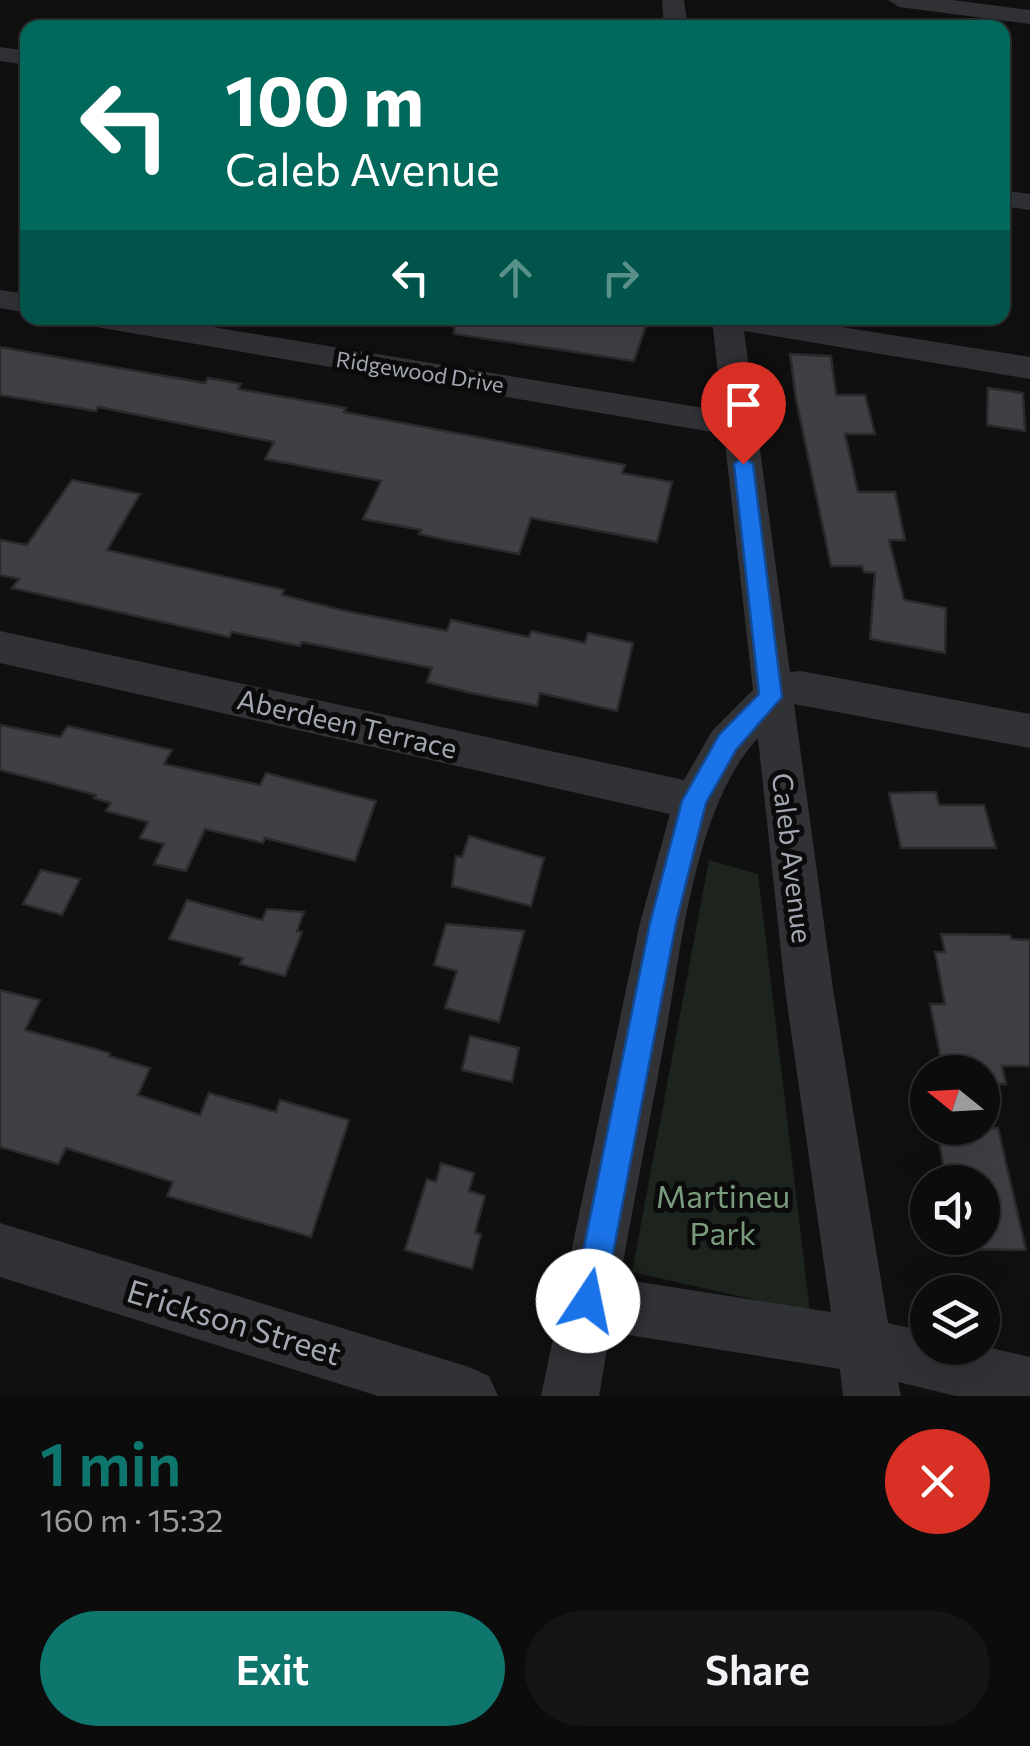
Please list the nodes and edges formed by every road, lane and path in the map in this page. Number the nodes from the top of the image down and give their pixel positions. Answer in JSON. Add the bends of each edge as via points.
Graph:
{"nodes":[{"id":1,"x":898,"y":0,"type":"edge"},
{"id":2,"x":1030,"y":16,"type":"edge"},
{"id":3,"x":144,"y":325,"type":"edge"},
{"id":4,"x":729,"y":325,"type":"edge"},
{"id":5,"x":770,"y":325,"type":"edge"},
{"id":6,"x":1030,"y":368,"type":"edge"},
{"id":7,"x":739,"y":425,"type":"junction"},
{"id":8,"x":0,"y":647,"type":"edge"},
{"id":9,"x":771,"y":697,"type":"junction"},
{"id":10,"x":1030,"y":730,"type":"edge"},
{"id":11,"x":694,"y":801,"type":"junction"},
{"id":12,"x":0,"y":1250,"type":"edge"},
{"id":13,"x":588,"y":1301,"type":"junction"},
{"id":14,"x":868,"y":1370,"type":"edge"},
{"id":15,"x":1030,"y":1386,"type":"edge"},
{"id":16,"x":469,"y":1396,"type":"edge"},
{"id":17,"x":570,"y":1396,"type":"edge"}],
"edges":[{"from":1,"to":2,"type":"street"},
{"from":3,"to":7,"type":"street","name":"Ridgewood Drive"},
{"from":4,"to":7,"type":"street","name":"Caleb Avenue"},
{"from":5,"to":6,"type":"street"},
{"from":7,"to":9,"type":"street","name":"Caleb Avenue"},
{"from":8,"to":11,"type":"street","name":"Aberdeen Terrace"},
{"from":9,"to":10,"type":"street","via":[[801,687]]},
{"from":9,"to":11,"type":"street","via":[[727,742]]},
{"from":9,"to":14,"type":"street","name":"Caleb Avenue"},
{"from":11,"to":13,"type":"street","via":[[663,923]]},
{"from":12,"to":16,"type":"street","name":"Erickson Street"},
{"from":13,"to":14,"type":"street"},
{"from":13,"to":17,"type":"street"},
{"from":14,"to":15,"type":"street"}]}
